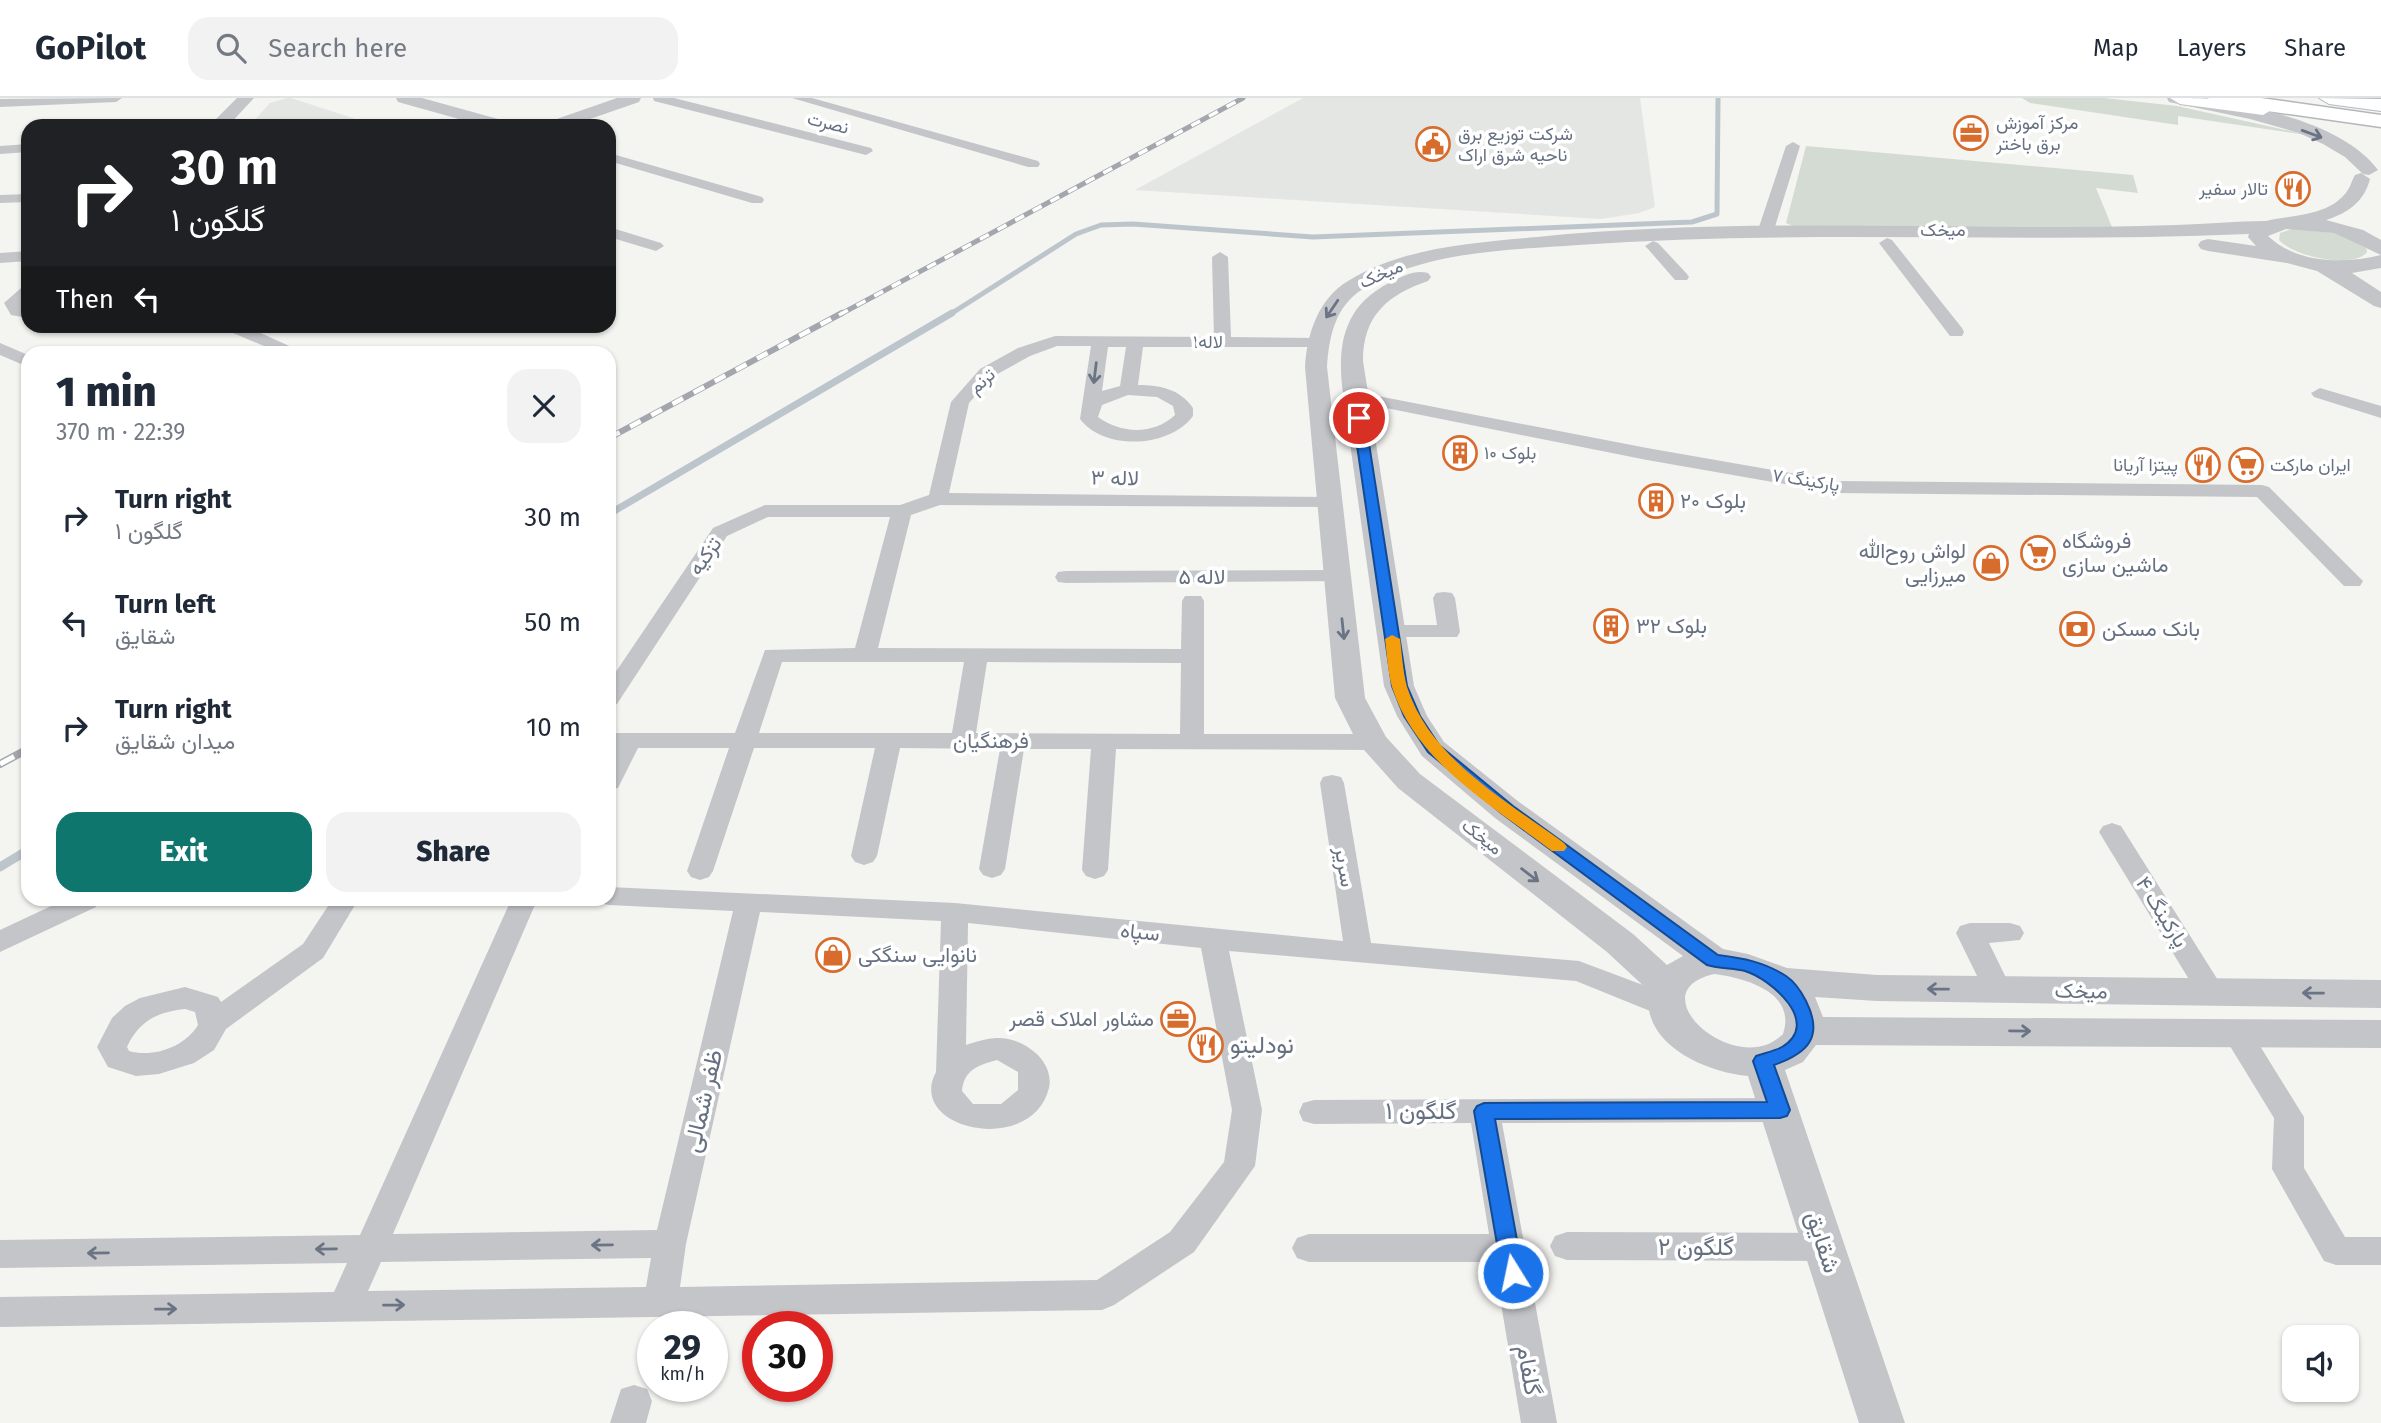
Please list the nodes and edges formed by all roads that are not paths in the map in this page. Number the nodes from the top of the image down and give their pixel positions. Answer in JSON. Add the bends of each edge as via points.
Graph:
{"nodes":[{"id":1,"x":116,"y":98,"type":"edge"},
{"id":2,"x":246,"y":98,"type":"edge"},
{"id":3,"x":404,"y":98,"type":"edge"},
{"id":4,"x":633,"y":98,"type":"edge"},
{"id":5,"x":659,"y":98,"type":"edge"},
{"id":6,"x":799,"y":98,"type":"edge"},
{"id":7,"x":2175,"y":98,"type":"edge"},
{"id":8,"x":2180,"y":98,"type":"edge"},
{"id":9,"x":2218,"y":98,"type":"edge"},
{"id":10,"x":2281,"y":98,"type":"edge"},
{"id":11,"x":2329,"y":98,"type":"edge"},
{"id":12,"x":0,"y":103,"type":"edge"},
{"id":13,"x":2381,"y":105,"type":"edge"},
{"id":14,"x":2381,"y":112,"type":"edge"},
{"id":15,"x":225,"y":119,"type":"edge"},
{"id":16,"x":478,"y":119,"type":"edge"},
{"id":17,"x":574,"y":119,"type":"edge"},
{"id":18,"x":2381,"y":123,"type":"edge"},
{"id":19,"x":1793,"y":146,"type":"dead end"},
{"id":20,"x":21,"y":148,"type":"edge"},
{"id":21,"x":0,"y":150,"type":"edge"},
{"id":22,"x":866,"y":151,"type":"dead end"},
{"id":23,"x":616,"y":159,"type":"edge"},
{"id":24,"x":1033,"y":164,"type":"dead end"},
{"id":25,"x":2370,"y":172,"type":"edge"},
{"id":26,"x":2378,"y":191,"type":"dead end"},
{"id":27,"x":21,"y":198,"type":"edge"},
{"id":28,"x":0,"y":199,"type":"edge"},
{"id":29,"x":757,"y":200,"type":"dead end"},
{"id":30,"x":2294,"y":223,"type":"junction"},
{"id":31,"x":2265,"y":227,"type":"junction"},
{"id":32,"x":1766,"y":230,"type":"junction"},
{"id":33,"x":616,"y":234,"type":"edge"},
{"id":34,"x":1887,"y":243,"type":"junction"},
{"id":35,"x":656,"y":246,"type":"dead end"},
{"id":36,"x":1653,"y":246,"type":"junction"},
{"id":37,"x":2381,"y":249,"type":"edge"},
{"id":38,"x":21,"y":256,"type":"edge"},
{"id":39,"x":1220,"y":257,"type":"dead end"},
{"id":40,"x":2288,"y":257,"type":"junction"},
{"id":41,"x":0,"y":258,"type":"edge"},
{"id":42,"x":2381,"y":261,"type":"edge"},
{"id":43,"x":2317,"y":264,"type":"junction"},
{"id":44,"x":1681,"y":277,"type":"dead end"},
{"id":45,"x":2381,"y":302,"type":"edge"},
{"id":46,"x":21,"y":308,"type":"edge"},
{"id":47,"x":0,"y":320,"type":"edge"},
{"id":48,"x":1956,"y":332,"type":"dead end"},
{"id":49,"x":249,"y":333,"type":"edge"},
{"id":50,"x":1100,"y":341,"type":"junction"},
{"id":51,"x":1135,"y":342,"type":"junction"},
{"id":52,"x":1223,"y":342,"type":"junction"},
{"id":53,"x":1317,"y":343,"type":"junction"},
{"id":54,"x":280,"y":346,"type":"edge"},
{"id":55,"x":0,"y":348,"type":"edge"},
{"id":56,"x":21,"y":358,"type":"edge"},
{"id":57,"x":1128,"y":390,"type":"junction"},
{"id":58,"x":2320,"y":393,"type":"dead end"},
{"id":59,"x":1357,"y":397,"type":"junction"},
{"id":60,"x":1091,"y":404,"type":"junction"},
{"id":61,"x":2381,"y":412,"type":"edge"},
{"id":62,"x":938,"y":499,"type":"junction"},
{"id":63,"x":1329,"y":503,"type":"junction"},
{"id":64,"x":902,"y":511,"type":"junction"},
{"id":65,"x":1337,"y":576,"type":"junction"},
{"id":66,"x":1066,"y":577,"type":"dead end"},
{"id":67,"x":2352,"y":581,"type":"dead end"},
{"id":68,"x":1444,"y":598,"type":"dead end"},
{"id":69,"x":1193,"y":601,"type":"dead end"},
{"id":70,"x":1391,"y":630,"type":"junction"},
{"id":71,"x":865,"y":655,"type":"junction"},
{"id":72,"x":977,"y":655,"type":"junction"},
{"id":73,"x":1193,"y":656,"type":"junction"},
{"id":74,"x":616,"y":688,"type":"edge"},
{"id":75,"x":620,"y":740,"type":"edge"},
{"id":76,"x":744,"y":740,"type":"junction"},
{"id":77,"x":889,"y":741,"type":"junction"},
{"id":78,"x":962,"y":741,"type":"junction"},
{"id":79,"x":1013,"y":741,"type":"junction"},
{"id":80,"x":1104,"y":741,"type":"junction"},
{"id":81,"x":1192,"y":741,"type":"junction"},
{"id":82,"x":1373,"y":742,"type":"junction"},
{"id":83,"x":1332,"y":783,"type":"dead end"},
{"id":84,"x":2112,"y":832,"type":"dead end"},
{"id":85,"x":864,"y":856,"type":"dead end"},
{"id":86,"x":992,"y":869,"type":"dead end"},
{"id":87,"x":1095,"y":870,"type":"dead end"},
{"id":88,"x":700,"y":871,"type":"dead end"},
{"id":89,"x":616,"y":896,"type":"edge"},
{"id":90,"x":748,"y":902,"type":"junction"},
{"id":91,"x":74,"y":906,"type":"edge"},
{"id":92,"x":341,"y":906,"type":"edge"},
{"id":93,"x":521,"y":906,"type":"edge"},
{"id":94,"x":955,"y":912,"type":"junction"},
{"id":95,"x":2010,"y":933,"type":"dead end"},
{"id":96,"x":1213,"y":940,"type":"junction"},
{"id":97,"x":0,"y":942,"type":"edge"},
{"id":98,"x":1358,"y":951,"type":"junction"},
{"id":99,"x":1714,"y":961,"type":"junction"},
{"id":100,"x":1781,"y":981,"type":"junction"},
{"id":101,"x":1998,"y":990,"type":"junction"},
{"id":102,"x":2211,"y":992,"type":"junction"},
{"id":103,"x":2381,"y":994,"type":"edge"},
{"id":104,"x":1666,"y":995,"type":"junction"},
{"id":105,"x":213,"y":1023,"type":"dead end"},
{"id":106,"x":1805,"y":1031,"type":"junction"},
{"id":107,"x":2237,"y":1033,"type":"junction"},
{"id":108,"x":2381,"y":1034,"type":"edge"},
{"id":109,"x":1763,"y":1061,"type":"junction"},
{"id":110,"x":950,"y":1071,"type":"dead end"},
{"id":111,"x":1780,"y":1110,"type":"junction"},
{"id":112,"x":1484,"y":1111,"type":"junction"},
{"id":113,"x":1314,"y":1112,"type":"dead end"},
{"id":114,"x":670,"y":1244,"type":"junction"},
{"id":115,"x":1567,"y":1246,"type":"dead end"},
{"id":116,"x":1825,"y":1247,"type":"junction"},
{"id":117,"x":370,"y":1248,"type":"junction"},
{"id":118,"x":1309,"y":1248,"type":"dead end"},
{"id":119,"x":1508,"y":1248,"type":"junction"},
{"id":120,"x":2381,"y":1251,"type":"edge"},
{"id":121,"x":0,"y":1254,"type":"edge"},
{"id":122,"x":661,"y":1301,"type":"junction"},
{"id":123,"x":345,"y":1306,"type":"junction"},
{"id":124,"x":0,"y":1312,"type":"edge"},
{"id":125,"x":1539,"y":1423,"type":"edge"},
{"id":126,"x":1882,"y":1423,"type":"edge"}],
"edges":[{"from":1,"to":12,"type":"street"},
{"from":2,"to":15,"type":"street"},
{"from":3,"to":16,"type":"street"},
{"from":4,"to":17,"type":"street"},
{"from":5,"to":22,"type":"street","name":"نصرت"},
{"from":6,"to":24,"type":"street"},
{"from":7,"to":25,"type":"street","one_way":true,"via":[[2284,124],[2335,142]]},
{"from":8,"to":18,"type":"main road"},
{"from":9,"to":18,"type":"main road"},
{"from":10,"to":14,"type":"main road"},
{"from":11,"to":13,"type":"main road"},
{"from":19,"to":32,"type":"street"},
{"from":20,"to":21,"type":"street"},
{"from":23,"to":29,"type":"street"},
{"from":25,"to":26,"type":"street"},
{"from":25,"to":30,"type":"street","via":[[2341,209]]},
{"from":27,"to":28,"type":"street"},
{"from":30,"to":31,"type":"street","name":"میخک"},
{"from":30,"to":37,"type":"street","via":[[2353,233]]},
{"from":31,"to":32,"type":"street","name":"میخک"},
{"from":31,"to":40,"type":"street","via":[[2258,237],[2263,244]]},
{"from":32,"to":53,"type":"street","name":"میخک","one_way":true,"via":[[1606,236],[1402,264],[1353,287],[1337,300]]},
{"from":33,"to":35,"type":"street"},
{"from":34,"to":36,"type":"street","name":"میخک"},
{"from":34,"to":40,"type":"street","name":"میخک","via":[[2209,245]]},
{"from":34,"to":48,"type":"street"},
{"from":36,"to":44,"type":"street"},
{"from":36,"to":59,"type":"street","name":"میخک","via":[[1474,265],[1412,279],[1384,294],[1361,317],[1353,339]]},
{"from":38,"to":41,"type":"street"},
{"from":39,"to":52,"type":"street"},
{"from":40,"to":43,"type":"street"},
{"from":42,"to":43,"type":"street","via":[[2358,267]]},
{"from":43,"to":45,"type":"street"},
{"from":46,"to":47,"type":"street"},
{"from":49,"to":54,"type":"street"},
{"from":50,"to":51,"type":"street","name":"لاله۱"},
{"from":50,"to":60,"type":"street","one_way":true},
{"from":50,"to":62,"type":"street","name":"ترنم","via":[[1055,341],[986,373],[960,402]]},
{"from":51,"to":52,"type":"street","name":"لاله۱"},
{"from":51,"to":57,"type":"street"},
{"from":52,"to":53,"type":"street","name":"لاله۱"},
{"from":53,"to":63,"type":"street","name":"میخک"},
{"from":55,"to":56,"type":"street"},
{"from":57,"to":60,"type":"street"},
{"from":57,"to":60,"type":"street","via":[[1170,396],[1180,402],[1184,416],[1155,433],[1123,435],[1096,426],[1089,419]]},
{"from":58,"to":61,"type":"street"},
{"from":59,"to":67,"type":"street","name":"پارکینگ ۷","via":[[1836,487],[2262,491]]},
{"from":59,"to":70,"type":"street","name":"میخک"},
{"from":62,"to":63,"type":"street","name":"لاله ۳"},
{"from":62,"to":64,"type":"street","name":"لاله ۳"},
{"from":63,"to":65,"type":"street","name":"میخک"},
{"from":64,"to":71,"type":"street"},
{"from":64,"to":74,"type":"street","name":"تزکیه","via":[[765,511],[720,532]]},
{"from":65,"to":66,"type":"street","name":"لاله ۵"},
{"from":65,"to":82,"type":"street","name":"میخک","one_way":true,"via":[[1350,698]]},
{"from":68,"to":70,"type":"street","via":[[1449,632]]},
{"from":69,"to":73,"type":"street"},
{"from":70,"to":99,"type":"street","name":"میخک","via":[[1399,686],[1433,749],[1507,810]]},
{"from":71,"to":72,"type":"street"},
{"from":71,"to":76,"type":"street","via":[[773,654]]},
{"from":72,"to":73,"type":"street"},
{"from":72,"to":78,"type":"street"},
{"from":73,"to":81,"type":"street"},
{"from":75,"to":76,"type":"street","name":"فرهنگیان"},
{"from":76,"to":77,"type":"street","name":"فرهنگیان"},
{"from":76,"to":88,"type":"street"},
{"from":77,"to":78,"type":"street","name":"فرهنگیان"},
{"from":77,"to":85,"type":"street"},
{"from":78,"to":79,"type":"street","name":"فرهنگیان"},
{"from":79,"to":80,"type":"street","name":"فرهنگیان"},
{"from":79,"to":86,"type":"street"},
{"from":80,"to":81,"type":"street","name":"فرهنگیان"},
{"from":80,"to":87,"type":"street"},
{"from":81,"to":82,"type":"street","name":"فرهنگیان"},
{"from":82,"to":104,"type":"street","name":"میخک","one_way":true,"via":[[1409,781],[1620,943]]},
{"from":83,"to":98,"type":"street","name":"سریر"},
{"from":84,"to":102,"type":"street","name":"پارکینگ ۴"},
{"from":89,"to":90,"type":"street","name":"سپاه"},
{"from":90,"to":94,"type":"street","name":"سپاه"},
{"from":90,"to":114,"type":"street","name":"ظفر شمالی"},
{"from":91,"to":97,"type":"street"},
{"from":92,"to":105,"type":"street","via":[[313,951]]},
{"from":93,"to":117,"type":"street"},
{"from":94,"to":96,"type":"street","name":"سپاه"},
{"from":94,"to":110,"type":"street"},
{"from":95,"to":101,"type":"street","via":[[1970,933]]},
{"from":96,"to":98,"type":"street","name":"سپاه"},
{"from":96,"to":122,"type":"street","via":[[1247,1110],[1239,1166],[1182,1242],[1102,1295]]},
{"from":98,"to":104,"type":"street","name":"سپاه","via":[[1579,971]]},
{"from":99,"to":100,"type":"street","via":[[1749,965]]},
{"from":99,"to":104,"type":"street","via":[[1690,966],[1673,978]]},
{"from":101,"to":100,"type":"street","name":"میخک","one_way":true,"via":[[1877,989]]},
{"from":100,"to":106,"type":"street","via":[[1801,1006]]},
{"from":101,"to":102,"type":"street","name":"میخک"},
{"from":103,"to":102,"type":"street","name":"میخک","one_way":true},
{"from":102,"to":107,"type":"street"},
{"from":104,"to":109,"type":"street","via":[[1673,1023],[1689,1040],[1737,1061]]},
{"from":106,"to":107,"type":"street","name":"میخک","one_way":true},
{"from":106,"to":109,"type":"street","via":[[1791,1051]]},
{"from":107,"to":108,"type":"street","name":"میخک"},
{"from":107,"to":120,"type":"street","via":[[2289,1117],[2288,1169],[2336,1251]]},
{"from":109,"to":111,"type":"street","name":"شقایق"},
{"from":111,"to":112,"type":"street","name":"گلگون ۱"},
{"from":111,"to":116,"type":"street","name":"شقایق"},
{"from":112,"to":113,"type":"street","name":"گلگون ۱"},
{"from":112,"to":119,"type":"street","name":"گلفام"},
{"from":114,"to":117,"type":"street","one_way":true},
{"from":114,"to":122,"type":"street","name":"ظفر شمالی"},
{"from":115,"to":116,"type":"street","name":"گلگون ۲"},
{"from":116,"to":126,"type":"street","name":"شقایق"},
{"from":117,"to":121,"type":"street","one_way":true},
{"from":117,"to":123,"type":"street"},
{"from":118,"to":119,"type":"street"},
{"from":119,"to":125,"type":"street","name":"گلفام"},
{"from":123,"to":122,"type":"street","one_way":true},
{"from":124,"to":123,"type":"street","one_way":true}]}
